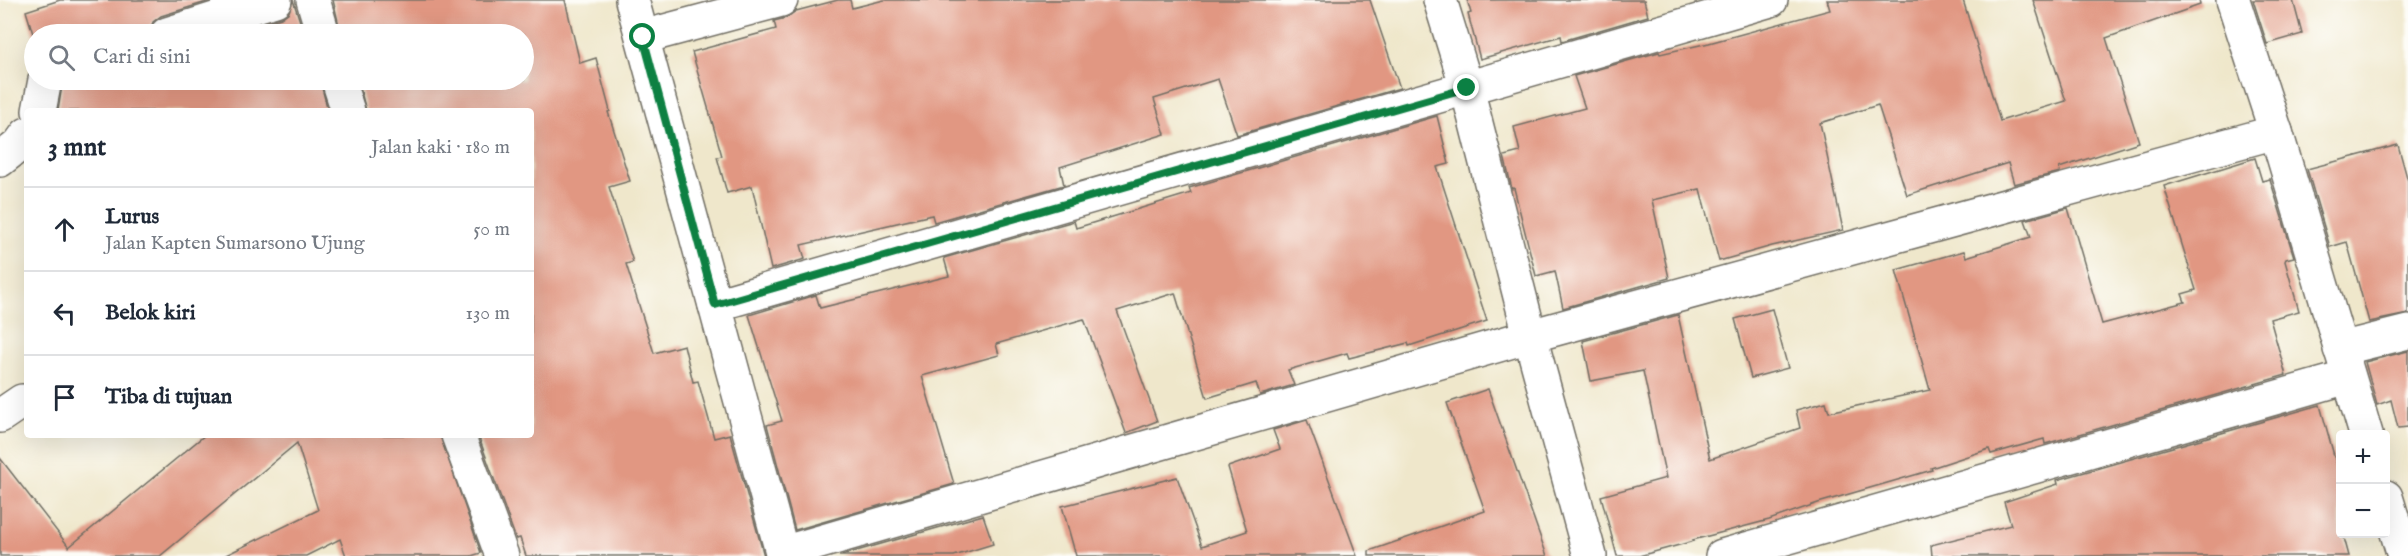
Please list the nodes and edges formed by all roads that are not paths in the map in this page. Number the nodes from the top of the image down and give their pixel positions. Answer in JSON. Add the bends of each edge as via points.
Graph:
{"nodes":[{"id":1,"x":275,"y":0,"type":"edge"},
{"id":2,"x":313,"y":0,"type":"edge"},
{"id":3,"x":632,"y":0,"type":"edge"},
{"id":4,"x":781,"y":0,"type":"edge"},
{"id":5,"x":1440,"y":0,"type":"edge"},
{"id":6,"x":1771,"y":0,"type":"edge"},
{"id":7,"x":2233,"y":0,"type":"edge"},
{"id":8,"x":199,"y":24,"type":"edge"},
{"id":9,"x":320,"y":24,"type":"edge"},
{"id":10,"x":643,"y":37,"type":"junction"},
{"id":11,"x":1467,"y":88,"type":"junction"},
{"id":12,"x":43,"y":90,"type":"edge"},
{"id":13,"x":341,"y":90,"type":"edge"},
{"id":14,"x":40,"y":108,"type":"edge"},
{"id":15,"x":347,"y":108,"type":"edge"},
{"id":16,"x":2276,"y":132,"type":"junction"},
{"id":17,"x":24,"y":138,"type":"edge"},
{"id":18,"x":0,"y":160,"type":"edge"},
{"id":19,"x":715,"y":305,"type":"junction"},
{"id":20,"x":2408,"y":332,"type":"edge"},
{"id":21,"x":1530,"y":336,"type":"junction"},
{"id":22,"x":2344,"y":363,"type":"junction"},
{"id":23,"x":2364,"y":430,"type":"edge"},
{"id":24,"x":459,"y":438,"type":"edge"},
{"id":25,"x":2390,"y":513,"type":"edge"},
{"id":26,"x":783,"y":555,"type":"edge"},
{"id":27,"x":502,"y":556,"type":"edge"},
{"id":28,"x":1590,"y":556,"type":"edge"},
{"id":29,"x":1722,"y":556,"type":"edge"},
{"id":30,"x":2404,"y":556,"type":"edge"}],
"edges":[{"from":1,"to":8,"type":"street"},
{"from":2,"to":9,"type":"street"},
{"from":3,"to":10,"type":"street"},
{"from":4,"to":10,"type":"street"},
{"from":5,"to":11,"type":"street"},
{"from":6,"to":11,"type":"street"},
{"from":7,"to":16,"type":"street"},
{"from":10,"to":19,"type":"street"},
{"from":11,"to":19,"type":"street"},
{"from":11,"to":21,"type":"street"},
{"from":12,"to":14,"type":"street"},
{"from":13,"to":15,"type":"street"},
{"from":16,"to":21,"type":"street"},
{"from":16,"to":22,"type":"street"},
{"from":17,"to":18,"type":"street"},
{"from":19,"to":26,"type":"street"},
{"from":20,"to":22,"type":"street"},
{"from":21,"to":26,"type":"street"},
{"from":21,"to":28,"type":"street"},
{"from":22,"to":23,"type":"street"},
{"from":22,"to":29,"type":"street"},
{"from":24,"to":27,"type":"street"},
{"from":25,"to":30,"type":"street"}]}
